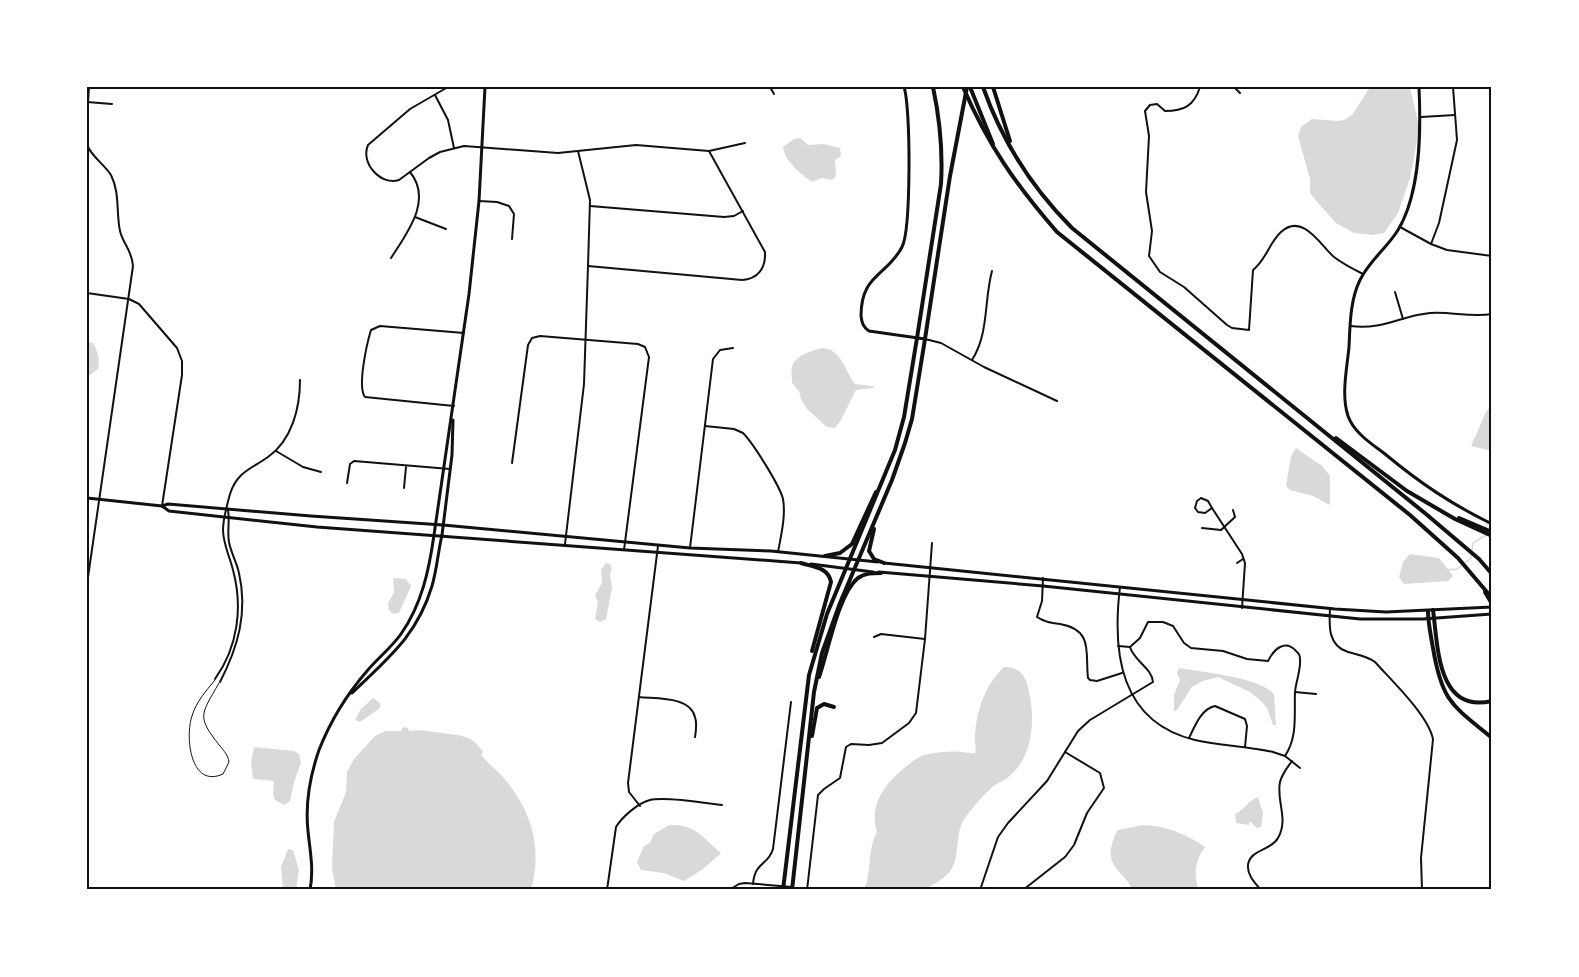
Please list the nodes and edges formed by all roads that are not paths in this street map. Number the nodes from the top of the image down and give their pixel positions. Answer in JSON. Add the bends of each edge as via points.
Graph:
{"nodes":[{"id":1,"x":89,"y":87,"type":"edge"},
{"id":2,"x":448,"y":87,"type":"edge"},
{"id":3,"x":486,"y":87,"type":"edge"},
{"id":4,"x":770,"y":87,"type":"edge"},
{"id":5,"x":904,"y":87,"type":"edge"},
{"id":6,"x":933,"y":87,"type":"edge"},
{"id":7,"x":967,"y":87,"type":"edge"},
{"id":8,"x":983,"y":87,"type":"edge"},
{"id":9,"x":993,"y":87,"type":"edge"},
{"id":10,"x":1200,"y":87,"type":"edge"},
{"id":11,"x":1234,"y":87,"type":"edge"},
{"id":12,"x":1419,"y":87,"type":"edge"},
{"id":13,"x":1453,"y":87,"type":"edge"},
{"id":14,"x":1240,"y":93,"type":"dead end"},
{"id":15,"x":774,"y":94,"type":"dead end"},
{"id":16,"x":435,"y":95,"type":"junction"},
{"id":17,"x":88,"y":102,"type":"edge"},
{"id":18,"x":112,"y":104,"type":"dead end"},
{"id":19,"x":1455,"y":115,"type":"junction"},
{"id":20,"x":1421,"y":117,"type":"junction"},
{"id":21,"x":87,"y":118,"type":"edge"},
{"id":22,"x":745,"y":143,"type":"dead end"},
{"id":23,"x":87,"y":146,"type":"edge"},
{"id":24,"x":482,"y":147,"type":"junction"},
{"id":25,"x":454,"y":148,"type":"junction"},
{"id":26,"x":578,"y":151,"type":"junction"},
{"id":27,"x":709,"y":151,"type":"junction"},
{"id":28,"x":1016,"y":159,"type":"junction"},
{"id":29,"x":410,"y":172,"type":"junction"},
{"id":30,"x":479,"y":201,"type":"junction"},
{"id":31,"x":590,"y":206,"type":"junction"},
{"id":32,"x":743,"y":211,"type":"junction"},
{"id":33,"x":415,"y":217,"type":"junction"},
{"id":34,"x":1400,"y":227,"type":"junction"},
{"id":35,"x":446,"y":229,"type":"dead end"},
{"id":36,"x":512,"y":239,"type":"dead end"},
{"id":37,"x":1431,"y":244,"type":"junction"},
{"id":38,"x":1492,"y":256,"type":"edge"},
{"id":39,"x":391,"y":258,"type":"dead end"},
{"id":40,"x":588,"y":266,"type":"junction"},
{"id":41,"x":992,"y":271,"type":"dead end"},
{"id":42,"x":1363,"y":274,"type":"junction"},
{"id":43,"x":1395,"y":292,"type":"dead end"},
{"id":44,"x":87,"y":293,"type":"edge"},
{"id":45,"x":129,"y":299,"type":"junction"},
{"id":46,"x":1492,"y":314,"type":"edge"},
{"id":47,"x":1403,"y":319,"type":"junction"},
{"id":48,"x":1350,"y":326,"type":"junction"},
{"id":49,"x":464,"y":333,"type":"junction"},
{"id":50,"x":917,"y":338,"type":"junction"},
{"id":51,"x":925,"y":339,"type":"junction"},
{"id":52,"x":585,"y":340,"type":"junction"},
{"id":53,"x":733,"y":348,"type":"dead end"},
{"id":54,"x":972,"y":360,"type":"junction"},
{"id":55,"x":300,"y":380,"type":"dead end"},
{"id":56,"x":1057,"y":401,"type":"dead end"},
{"id":57,"x":453,"y":406,"type":"junction"},
{"id":58,"x":705,"y":426,"type":"junction"},
{"id":59,"x":1320,"y":427,"type":"junction"},
{"id":60,"x":276,"y":451,"type":"junction"},
{"id":61,"x":512,"y":463,"type":"dead end"},
{"id":62,"x":406,"y":465,"type":"junction"},
{"id":63,"x":444,"y":468,"type":"junction"},
{"id":64,"x":450,"y":469,"type":"junction"},
{"id":65,"x":321,"y":472,"type":"dead end"},
{"id":66,"x":886,"y":473,"type":"junction"},
{"id":67,"x":347,"y":483,"type":"dead end"},
{"id":68,"x":404,"y":488,"type":"dead end"},
{"id":69,"x":87,"y":498,"type":"edge"},
{"id":70,"x":99,"y":500,"type":"junction"},
{"id":71,"x":162,"y":506,"type":"junction"},
{"id":72,"x":1212,"y":508,"type":"junction"},
{"id":73,"x":228,"y":510,"type":"junction"},
{"id":74,"x":1233,"y":510,"type":"dead end"},
{"id":75,"x":879,"y":512,"type":"junction"},
{"id":76,"x":1444,"y":513,"type":"junction"},
{"id":77,"x":227,"y":517,"type":"junction"},
{"id":78,"x":1492,"y":524,"type":"edge"},
{"id":79,"x":435,"y":525,"type":"junction"},
{"id":80,"x":443,"y":525,"type":"junction"},
{"id":81,"x":1224,"y":527,"type":"junction"},
{"id":82,"x":1202,"y":528,"type":"dead end"},
{"id":83,"x":1492,"y":531,"type":"edge"},
{"id":84,"x":434,"y":535,"type":"junction"},
{"id":85,"x":442,"y":535,"type":"junction"},
{"id":86,"x":566,"y":536,"type":"junction"},
{"id":87,"x":1492,"y":536,"type":"edge"},
{"id":88,"x":625,"y":542,"type":"junction"},
{"id":89,"x":932,"y":543,"type":"dead end"},
{"id":90,"x":565,"y":545,"type":"junction"},
{"id":91,"x":658,"y":546,"type":"junction"},
{"id":92,"x":690,"y":548,"type":"junction"},
{"id":93,"x":624,"y":550,"type":"junction"},
{"id":94,"x":778,"y":552,"type":"junction"},
{"id":95,"x":657,"y":553,"type":"junction"},
{"id":96,"x":825,"y":556,"type":"junction"},
{"id":97,"x":851,"y":558,"type":"junction"},
{"id":98,"x":1243,"y":559,"type":"junction"},
{"id":99,"x":859,"y":560,"type":"junction"},
{"id":100,"x":801,"y":563,"type":"junction"},
{"id":101,"x":884,"y":563,"type":"junction"},
{"id":102,"x":1237,"y":563,"type":"dead end"},
{"id":103,"x":930,"y":567,"type":"junction"},
{"id":104,"x":846,"y":568,"type":"junction"},
{"id":105,"x":855,"y":570,"type":"junction"},
{"id":106,"x":881,"y":573,"type":"junction"},
{"id":107,"x":1473,"y":574,"type":"junction"},
{"id":108,"x":1492,"y":574,"type":"edge"},
{"id":109,"x":930,"y":577,"type":"junction"},
{"id":110,"x":1043,"y":578,"type":"junction"},
{"id":111,"x":87,"y":584,"type":"edge"},
{"id":112,"x":1043,"y":586,"type":"junction"},
{"id":113,"x":1120,"y":586,"type":"junction"},
{"id":114,"x":1119,"y":594,"type":"junction"},
{"id":115,"x":1492,"y":598,"type":"edge"},
{"id":116,"x":1243,"y":599,"type":"junction"},
{"id":117,"x":1492,"y":605,"type":"edge"},
{"id":118,"x":1242,"y":608,"type":"junction"},
{"id":119,"x":1330,"y":609,"type":"junction"},
{"id":120,"x":1430,"y":611,"type":"junction"},
{"id":121,"x":1492,"y":614,"type":"edge"},
{"id":122,"x":1330,"y":616,"type":"junction"},
{"id":123,"x":1428,"y":619,"type":"junction"},
{"id":124,"x":1434,"y":619,"type":"junction"},
{"id":125,"x":874,"y":637,"type":"dead end"},
{"id":126,"x":925,"y":639,"type":"junction"},
{"id":127,"x":1118,"y":646,"type":"junction"},
{"id":128,"x":1130,"y":647,"type":"junction"},
{"id":129,"x":1122,"y":673,"type":"junction"},
{"id":130,"x":808,"y":675,"type":"junction"},
{"id":131,"x":215,"y":679,"type":"joint"},
{"id":132,"x":219,"y":681,"type":"joint"},
{"id":133,"x":814,"y":692,"type":"junction"},
{"id":134,"x":1295,"y":692,"type":"junction"},
{"id":135,"x":1316,"y":694,"type":"dead end"},
{"id":136,"x":1132,"y":695,"type":"junction"},
{"id":137,"x":639,"y":697,"type":"junction"},
{"id":138,"x":348,"y":698,"type":"junction"},
{"id":139,"x":1492,"y":701,"type":"edge"},
{"id":140,"x":791,"y":702,"type":"dead end"},
{"id":141,"x":834,"y":707,"type":"dead end"},
{"id":142,"x":695,"y":737,"type":"dead end"},
{"id":143,"x":1189,"y":738,"type":"junction"},
{"id":144,"x":1492,"y":738,"type":"edge"},
{"id":145,"x":1245,"y":747,"type":"junction"},
{"id":146,"x":1065,"y":752,"type":"junction"},
{"id":147,"x":1286,"y":756,"type":"junction"},
{"id":148,"x":1292,"y":761,"type":"junction"},
{"id":149,"x":1300,"y":768,"type":"dead end"},
{"id":150,"x":804,"y":778,"type":"junction"},
{"id":151,"x":722,"y":805,"type":"dead end"},
{"id":152,"x":640,"y":806,"type":"junction"},
{"id":153,"x":753,"y":884,"type":"junction"},
{"id":154,"x":783,"y":888,"type":"edge"},
{"id":155,"x":792,"y":889,"type":"edge"},
{"id":156,"x":310,"y":890,"type":"edge"},
{"id":157,"x":607,"y":890,"type":"edge"},
{"id":158,"x":729,"y":890,"type":"edge"},
{"id":159,"x":807,"y":890,"type":"edge"},
{"id":160,"x":980,"y":890,"type":"edge"},
{"id":161,"x":1023,"y":890,"type":"edge"},
{"id":162,"x":1261,"y":890,"type":"edge"},
{"id":163,"x":1422,"y":890,"type":"edge"}],
"edges":[{"from":1,"to":17,"type":"street"},
{"from":2,"to":16,"type":"street"},
{"from":3,"to":24,"type":"main road"},
{"from":4,"to":15,"type":"street"},
{"from":5,"to":50,"type":"main road","via":[[909,118],[907,232],[896,256],[869,284],[863,297],[862,321],[869,331]]},
{"from":6,"to":50,"type":"main road","via":[[941,130],[942,173]]},
{"from":7,"to":51,"type":"main road"},
{"from":7,"to":107,"type":"main road","via":[[981,129],[1023,193],[1057,232],[1410,515]]},
{"from":8,"to":28,"type":"main road"},
{"from":9,"to":28,"type":"main road"},
{"from":10,"to":42,"type":"street","via":[[1187,108],[1166,111],[1153,104],[1145,111],[1149,136],[1146,192],[1152,231],[1149,256],[1156,268],[1227,325],[1249,330],[1253,270],[1285,230],[1299,227],[1309,231],[1334,257]]},
{"from":11,"to":14,"type":"street"},
{"from":12,"to":20,"type":"main road"},
{"from":13,"to":19,"type":"street"},
{"from":16,"to":25,"type":"street","via":[[448,120]]},
{"from":16,"to":29,"type":"street","via":[[404,114],[371,141],[366,150],[367,160],[384,179],[394,182]]},
{"from":17,"to":18,"type":"street"},
{"from":17,"to":21,"type":"street"},
{"from":19,"to":20,"type":"street"},
{"from":19,"to":37,"type":"street","via":[[1457,140]]},
{"from":20,"to":34,"type":"main road","via":[[1419,155],[1407,213]]},
{"from":22,"to":27,"type":"street"},
{"from":23,"to":45,"type":"street","via":[[116,188],[120,232],[133,259]]},
{"from":24,"to":25,"type":"street"},
{"from":24,"to":26,"type":"street"},
{"from":24,"to":30,"type":"main road"},
{"from":25,"to":29,"type":"street","via":[[429,158]]},
{"from":26,"to":27,"type":"street","via":[[636,145]]},
{"from":26,"to":31,"type":"street"},
{"from":27,"to":32,"type":"street"},
{"from":28,"to":59,"type":"main road","via":[[1037,190],[1072,228]]},
{"from":29,"to":33,"type":"street","via":[[419,187]]},
{"from":30,"to":36,"type":"street","via":[[509,206],[514,214]]},
{"from":30,"to":49,"type":"main road"},
{"from":31,"to":32,"type":"street","via":[[724,217]]},
{"from":31,"to":40,"type":"street"},
{"from":32,"to":40,"type":"street","via":[[765,258],[762,270],[748,279]]},
{"from":33,"to":35,"type":"street"},
{"from":33,"to":39,"type":"street"},
{"from":34,"to":37,"type":"street"},
{"from":34,"to":42,"type":"main road"},
{"from":37,"to":38,"type":"street"},
{"from":40,"to":52,"type":"street"},
{"from":41,"to":54,"type":"street","via":[[979,349]]},
{"from":42,"to":48,"type":"main road","via":[[1354,297]]},
{"from":43,"to":47,"type":"street"},
{"from":44,"to":45,"type":"street"},
{"from":45,"to":70,"type":"street"},
{"from":45,"to":71,"type":"street","via":[[139,304],[172,342],[182,361]]},
{"from":46,"to":47,"type":"street","via":[[1434,312]]},
{"from":47,"to":48,"type":"street","via":[[1374,327]]},
{"from":48,"to":78,"type":"main road","via":[[1345,403],[1356,430],[1426,487]]},
{"from":49,"to":57,"type":"main road"},
{"from":49,"to":57,"type":"street","via":[[380,326],[372,330],[367,343],[361,389],[365,397]]},
{"from":50,"to":51,"type":"main road"},
{"from":50,"to":66,"type":"main road","via":[[904,417]]},
{"from":51,"to":54,"type":"street"},
{"from":51,"to":75,"type":"main road","via":[[912,419]]},
{"from":52,"to":61,"type":"street","via":[[540,336],[530,341]]},
{"from":52,"to":86,"type":"street"},
{"from":52,"to":88,"type":"street","via":[[638,344],[649,354]]},
{"from":53,"to":58,"type":"street","via":[[714,355]]},
{"from":54,"to":56,"type":"street"},
{"from":55,"to":60,"type":"street","via":[[292,424]]},
{"from":57,"to":63,"type":"main road"},
{"from":57,"to":64,"type":"main road"},
{"from":58,"to":92,"type":"street"},
{"from":58,"to":94,"type":"street","via":[[743,433],[776,483],[783,498]]},
{"from":59,"to":76,"type":"main road","via":[[1407,491]]},
{"from":59,"to":108,"type":"main road"},
{"from":60,"to":65,"type":"street"},
{"from":60,"to":73,"type":"street","via":[[238,478]]},
{"from":62,"to":63,"type":"street"},
{"from":62,"to":67,"type":"street","via":[[354,460]]},
{"from":62,"to":68,"type":"street"},
{"from":63,"to":64,"type":"street"},
{"from":63,"to":79,"type":"main road"},
{"from":64,"to":80,"type":"main road"},
{"from":66,"to":96,"type":"main road","via":[[852,544],[840,554]]},
{"from":66,"to":97,"type":"main road"},
{"from":69,"to":70,"type":"main road"},
{"from":70,"to":71,"type":"main road"},
{"from":70,"to":111,"type":"street"},
{"from":71,"to":73,"type":"main road"},
{"from":71,"to":77,"type":"main road","via":[[169,511]]},
{"from":72,"to":72,"type":"street","via":[[1203,498],[1195,503],[1200,513]]},
{"from":72,"to":81,"type":"street"},
{"from":73,"to":77,"type":"street"},
{"from":73,"to":79,"type":"main road"},
{"from":74,"to":81,"type":"street","via":[[1235,518]]},
{"from":75,"to":99,"type":"main road"},
{"from":75,"to":101,"type":"main road","via":[[869,551],[873,559]]},
{"from":76,"to":83,"type":"main road"},
{"from":76,"to":87,"type":"main road"},
{"from":77,"to":84,"type":"main road"},
{"from":77,"to":131,"type":"street","via":[[224,536],[236,580],[238,612],[229,653]]},
{"from":77,"to":132,"type":"street","via":[[243,614],[235,651]]},
{"from":79,"to":80,"type":"main road"},
{"from":79,"to":84,"type":"main road"},
{"from":80,"to":85,"type":"main road"},
{"from":80,"to":86,"type":"main road"},
{"from":81,"to":82,"type":"street"},
{"from":81,"to":98,"type":"street"},
{"from":84,"to":85,"type":"main road"},
{"from":84,"to":138,"type":"main road","via":[[425,582],[411,617]]},
{"from":85,"to":90,"type":"main road"},
{"from":85,"to":138,"type":"main road","via":[[433,583],[416,624],[390,658]]},
{"from":86,"to":88,"type":"main road"},
{"from":86,"to":90,"type":"street"},
{"from":88,"to":91,"type":"main road"},
{"from":88,"to":93,"type":"street"},
{"from":89,"to":103,"type":"street"},
{"from":90,"to":93,"type":"main road"},
{"from":91,"to":92,"type":"main road"},
{"from":91,"to":95,"type":"street"},
{"from":92,"to":94,"type":"main road"},
{"from":93,"to":95,"type":"main road"},
{"from":94,"to":96,"type":"main road"},
{"from":95,"to":100,"type":"main road"},
{"from":95,"to":137,"type":"street"},
{"from":96,"to":97,"type":"main road"},
{"from":97,"to":99,"type":"main road"},
{"from":97,"to":104,"type":"main road"},
{"from":98,"to":102,"type":"street"},
{"from":98,"to":116,"type":"street"},
{"from":99,"to":101,"type":"main road"},
{"from":99,"to":105,"type":"main road"},
{"from":100,"to":104,"type":"main road"},
{"from":100,"to":130,"type":"main road","via":[[824,570],[831,582]]},
{"from":101,"to":103,"type":"main road"},
{"from":103,"to":109,"type":"street"},
{"from":103,"to":110,"type":"main road"},
{"from":104,"to":105,"type":"main road"},
{"from":104,"to":130,"type":"main road","via":[[826,614]]},
{"from":105,"to":106,"type":"main road"},
{"from":105,"to":133,"type":"main road","via":[[825,642]]},
{"from":106,"to":109,"type":"main road"},
{"from":106,"to":133,"type":"main road","via":[[863,576],[851,587]]},
{"from":107,"to":115,"type":"main road"},
{"from":107,"to":117,"type":"main road"},
{"from":109,"to":112,"type":"main road"},
{"from":109,"to":126,"type":"street"},
{"from":110,"to":112,"type":"street"},
{"from":110,"to":113,"type":"main road"},
{"from":112,"to":114,"type":"main road"},
{"from":112,"to":129,"type":"street","via":[[1037,617],[1081,632],[1090,680]]},
{"from":113,"to":114,"type":"street"},
{"from":113,"to":116,"type":"main road"},
{"from":114,"to":118,"type":"main road"},
{"from":114,"to":127,"type":"street"},
{"from":116,"to":118,"type":"street"},
{"from":116,"to":119,"type":"main road"},
{"from":117,"to":120,"type":"main road"},
{"from":118,"to":122,"type":"main road"},
{"from":119,"to":120,"type":"main road"},
{"from":119,"to":122,"type":"street"},
{"from":120,"to":123,"type":"main road"},
{"from":120,"to":124,"type":"main road"},
{"from":121,"to":124,"type":"main road"},
{"from":122,"to":123,"type":"main road"},
{"from":122,"to":163,"type":"street","via":[[1330,634],[1337,646],[1375,662],[1431,728],[1421,851]]},
{"from":123,"to":124,"type":"main road"},
{"from":123,"to":144,"type":"main road","via":[[1437,674],[1445,695]]},
{"from":124,"to":139,"type":"main road","via":[[1441,669],[1453,691],[1468,701]]},
{"from":125,"to":126,"type":"street","via":[[881,634]]},
{"from":126,"to":159,"type":"street","via":[[918,707],[913,718],[882,743],[847,744],[840,778],[821,791],[817,799]]},
{"from":127,"to":128,"type":"street"},
{"from":127,"to":129,"type":"street"},
{"from":128,"to":134,"type":"street","via":[[1153,621],[1173,626],[1191,648],[1223,651],[1247,659],[1268,661],[1276,648],[1289,645],[1300,658]]},
{"from":128,"to":136,"type":"street","via":[[1154,680]]},
{"from":129,"to":136,"type":"street"},
{"from":130,"to":154,"type":"main road"},
{"from":131,"to":132,"type":"lane","via":[[195,707],[189,728],[189,746],[195,763],[203,774],[212,777],[223,774],[229,762],[203,721]]},
{"from":133,"to":150,"type":"main road"},
{"from":134,"to":135,"type":"street"},
{"from":134,"to":147,"type":"street","via":[[1295,723]]},
{"from":136,"to":143,"type":"street","via":[[1155,721]]},
{"from":136,"to":146,"type":"street","via":[[1084,725]]},
{"from":137,"to":142,"type":"street","via":[[689,706],[696,720]]},
{"from":137,"to":152,"type":"street","via":[[628,788]]},
{"from":138,"to":156,"type":"main road","via":[[322,744],[311,776],[307,816],[312,862]]},
{"from":140,"to":153,"type":"street","via":[[773,849],[756,869]]},
{"from":141,"to":150,"type":"main road","via":[[824,704],[815,711]]},
{"from":143,"to":145,"type":"street"},
{"from":143,"to":145,"type":"street","via":[[1204,712],[1215,706],[1247,722]]},
{"from":145,"to":147,"type":"street"},
{"from":146,"to":160,"type":"street","via":[[1047,781],[998,837]]},
{"from":146,"to":161,"type":"street","via":[[1101,773],[1104,788],[1065,857]]},
{"from":147,"to":148,"type":"street"},
{"from":148,"to":149,"type":"street"},
{"from":148,"to":162,"type":"street","via":[[1281,780],[1283,818],[1279,836],[1270,847],[1254,854],[1249,863],[1249,873]]},
{"from":150,"to":155,"type":"main road"},
{"from":151,"to":152,"type":"street","via":[[659,799]]},
{"from":152,"to":157,"type":"street","via":[[616,827]]},
{"from":153,"to":154,"type":"street"},
{"from":153,"to":158,"type":"street","via":[[739,884]]},
{"from":154,"to":155,"type":"street"}]}
